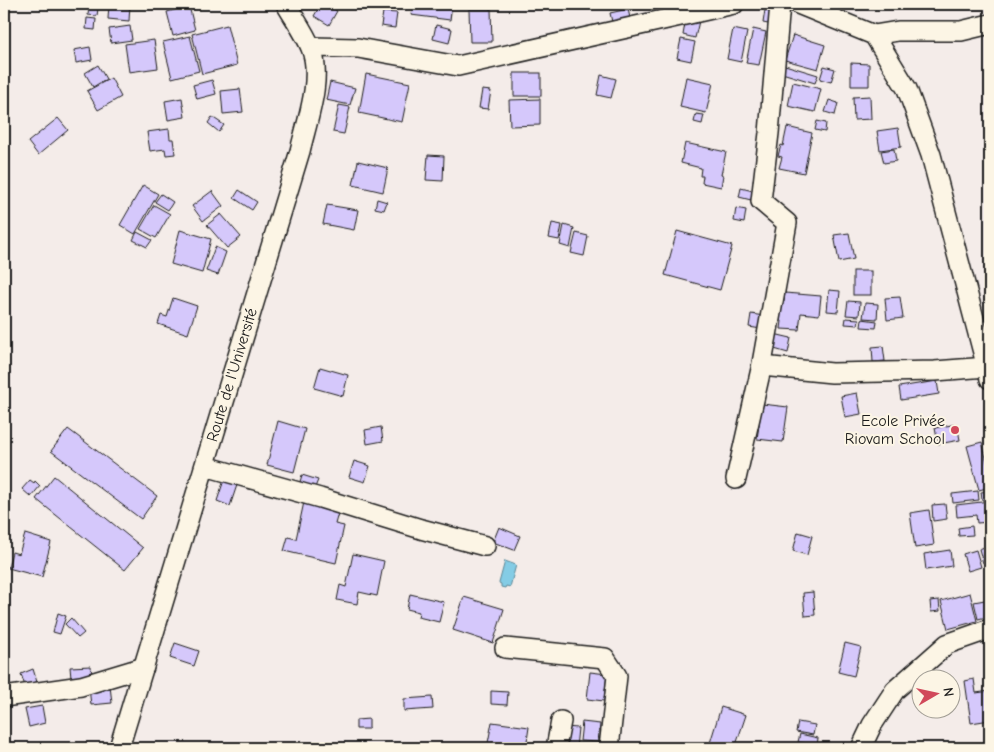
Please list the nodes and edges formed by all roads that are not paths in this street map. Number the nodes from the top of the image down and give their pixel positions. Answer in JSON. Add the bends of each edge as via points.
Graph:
{"nodes":[{"id":1,"x":286,"y":4,"type":"edge"},
{"id":2,"x":734,"y":4,"type":"edge"},
{"id":3,"x":780,"y":4,"type":"edge"},
{"id":4,"x":798,"y":4,"type":"edge"},
{"id":5,"x":990,"y":24,"type":"edge"},
{"id":6,"x":874,"y":35,"type":"junction"},
{"id":7,"x":311,"y":47,"type":"junction"},
{"id":8,"x":762,"y":366,"type":"junction"},
{"id":9,"x":989,"y":373,"type":"edge"},
{"id":10,"x":204,"y":466,"type":"junction"},
{"id":11,"x":736,"y":479,"type":"dead end"},
{"id":12,"x":485,"y":546,"type":"dead end"},
{"id":13,"x":990,"y":629,"type":"edge"},
{"id":14,"x":505,"y":648,"type":"dead end"},
{"id":15,"x":144,"y":667,"type":"junction"},
{"id":16,"x":4,"y":697,"type":"edge"},
{"id":17,"x":561,"y":721,"type":"dead end"},
{"id":18,"x":119,"y":748,"type":"edge"},
{"id":19,"x":556,"y":748,"type":"edge"},
{"id":20,"x":609,"y":748,"type":"edge"},
{"id":21,"x":861,"y":748,"type":"edge"}],
"edges":[{"from":1,"to":7,"type":"street","name":"Route de l'Université"},
{"from":2,"to":7,"type":"street","via":[[458,66],[358,48]]},
{"from":3,"to":8,"type":"street","via":[[762,201],[787,223]]},
{"from":4,"to":6,"type":"street"},
{"from":5,"to":6,"type":"street","via":[[961,31],[898,31]]},
{"from":6,"to":9,"type":"street","via":[[907,89],[931,155]]},
{"from":7,"to":10,"type":"street","name":"Route de l'Université","via":[[316,80],[300,151]]},
{"from":8,"to":9,"type":"street","via":[[832,373]]},
{"from":8,"to":11,"type":"street"},
{"from":10,"to":12,"type":"street"},
{"from":10,"to":15,"type":"street","name":"Route de l'Université"},
{"from":13,"to":21,"type":"street","via":[[947,644],[895,690]]},
{"from":14,"to":20,"type":"street","via":[[605,658],[617,676]]},
{"from":15,"to":16,"type":"street","via":[[81,686]]},
{"from":15,"to":18,"type":"street","name":"Route de l'Université"},
{"from":17,"to":19,"type":"street"}]}
